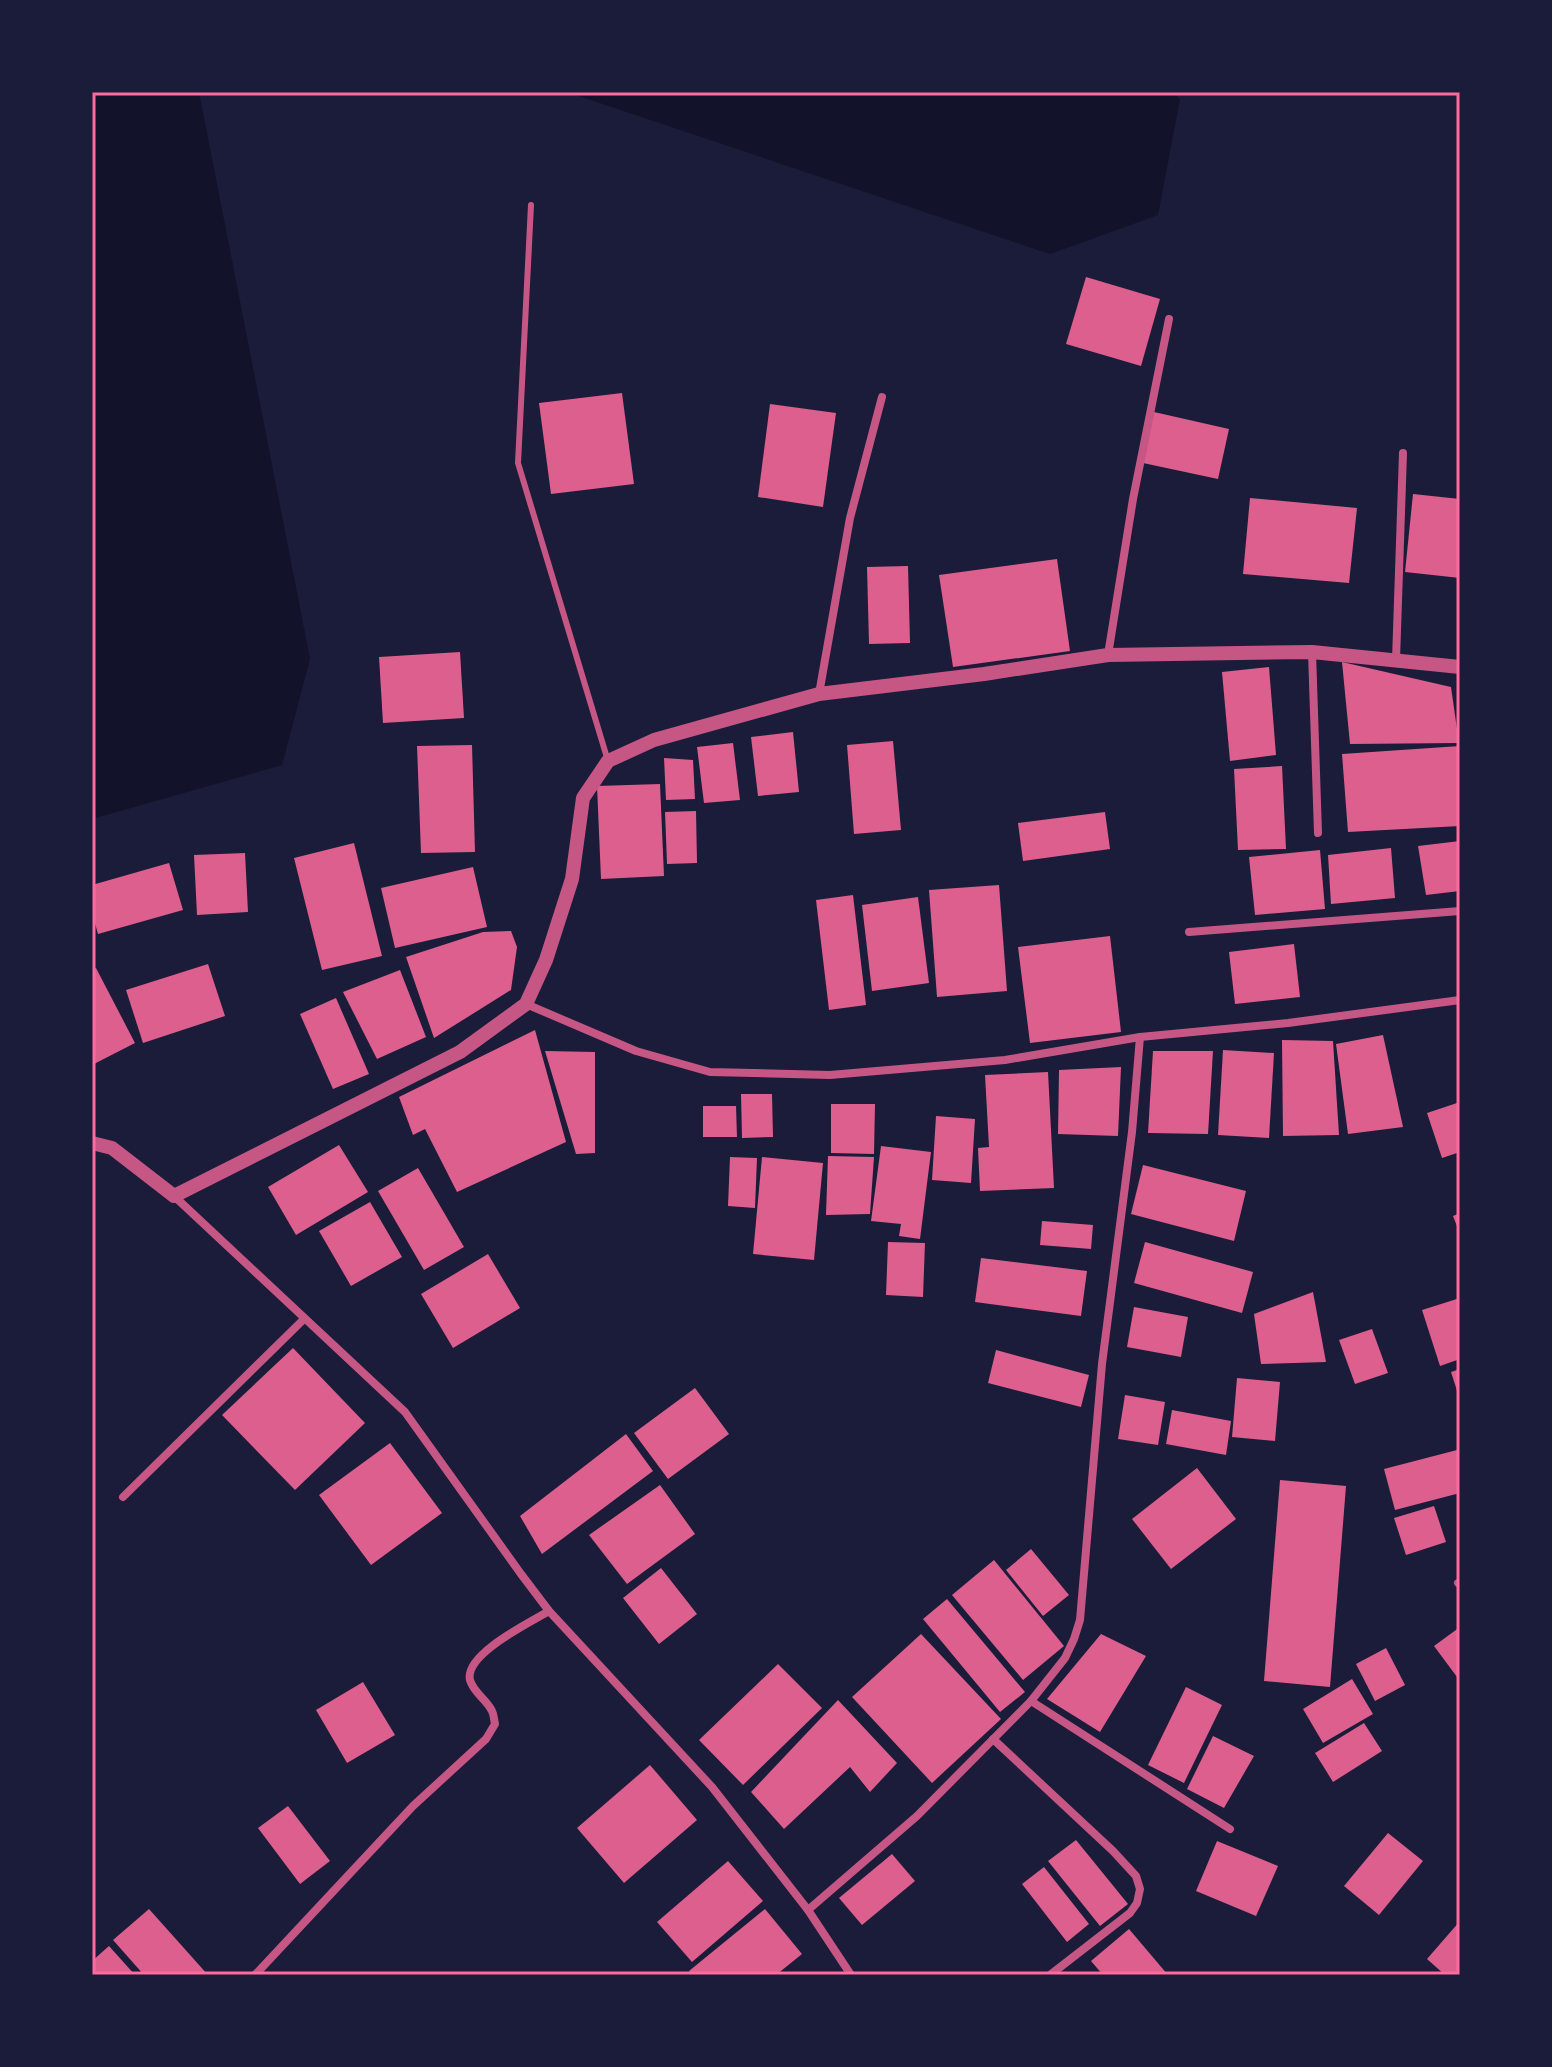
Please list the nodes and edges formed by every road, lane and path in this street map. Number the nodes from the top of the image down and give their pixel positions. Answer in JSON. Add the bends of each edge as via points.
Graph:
{"nodes":[{"id":1,"x":531,"y":205,"type":"dead end"},
{"id":2,"x":1169,"y":319,"type":"dead end"},
{"id":3,"x":882,"y":397,"type":"dead end"},
{"id":4,"x":1403,"y":453,"type":"dead end"},
{"id":5,"x":1312,"y":652,"type":"junction"},
{"id":6,"x":1108,"y":655,"type":"junction"},
{"id":7,"x":1396,"y":660,"type":"junction"},
{"id":8,"x":1460,"y":667,"type":"edge"},
{"id":9,"x":819,"y":694,"type":"junction"},
{"id":10,"x":608,"y":761,"type":"junction"},
{"id":11,"x":1318,"y":833,"type":"dead end"},
{"id":12,"x":1460,"y":911,"type":"edge"},
{"id":13,"x":1189,"y":932,"type":"dead end"},
{"id":14,"x":1460,"y":1000,"type":"edge"},
{"id":15,"x":526,"y":1004,"type":"junction"},
{"id":16,"x":1140,"y":1037,"type":"junction"},
{"id":17,"x":92,"y":1143,"type":"edge"},
{"id":18,"x":174,"y":1196,"type":"junction"},
{"id":19,"x":304,"y":1319,"type":"junction"},
{"id":20,"x":123,"y":1497,"type":"dead end"},
{"id":21,"x":549,"y":1611,"type":"junction"},
{"id":22,"x":1031,"y":1701,"type":"junction"},
{"id":23,"x":993,"y":1739,"type":"junction"},
{"id":24,"x":1230,"y":1829,"type":"dead end"},
{"id":25,"x":808,"y":1910,"type":"junction"},
{"id":26,"x":255,"y":1975,"type":"edge"},
{"id":27,"x":851,"y":1975,"type":"edge"},
{"id":28,"x":1050,"y":1975,"type":"edge"}],
"edges":[{"from":1,"to":10,"type":"lane","via":[[518,463]]},
{"from":2,"to":6,"type":"street"},
{"from":3,"to":9,"type":"street","via":[[850,518]]},
{"from":4,"to":7,"type":"street"},
{"from":5,"to":6,"type":"street"},
{"from":5,"to":7,"type":"street"},
{"from":5,"to":11,"type":"street"},
{"from":6,"to":9,"type":"street"},
{"from":7,"to":8,"type":"street"},
{"from":9,"to":10,"type":"street","via":[[654,740]]},
{"from":10,"to":15,"type":"street","via":[[583,798],[572,879]]},
{"from":12,"to":13,"type":"street"},
{"from":14,"to":16,"type":"street"},
{"from":15,"to":16,"type":"street","via":[[636,1051],[710,1072],[830,1075],[1005,1060]]},
{"from":15,"to":18,"type":"street","via":[[460,1052]]},
{"from":16,"to":22,"type":"street","via":[[1102,1364],[1080,1620],[1065,1658]]},
{"from":17,"to":18,"type":"street","via":[[112,1148]]},
{"from":18,"to":19,"type":"street"},
{"from":19,"to":20,"type":"street"},
{"from":19,"to":21,"type":"street","via":[[405,1412]]},
{"from":21,"to":25,"type":"street","via":[[712,1787]]},
{"from":21,"to":26,"type":"street","via":[[486,1650],[470,1672],[470,1682],[492,1710],[495,1724],[486,1739],[413,1806]]},
{"from":22,"to":23,"type":"street"},
{"from":22,"to":24,"type":"street"},
{"from":23,"to":25,"type":"street","via":[[917,1816]]},
{"from":23,"to":28,"type":"street","via":[[1113,1851],[1136,1876],[1140,1889],[1130,1913]]},
{"from":25,"to":27,"type":"street"}]}
